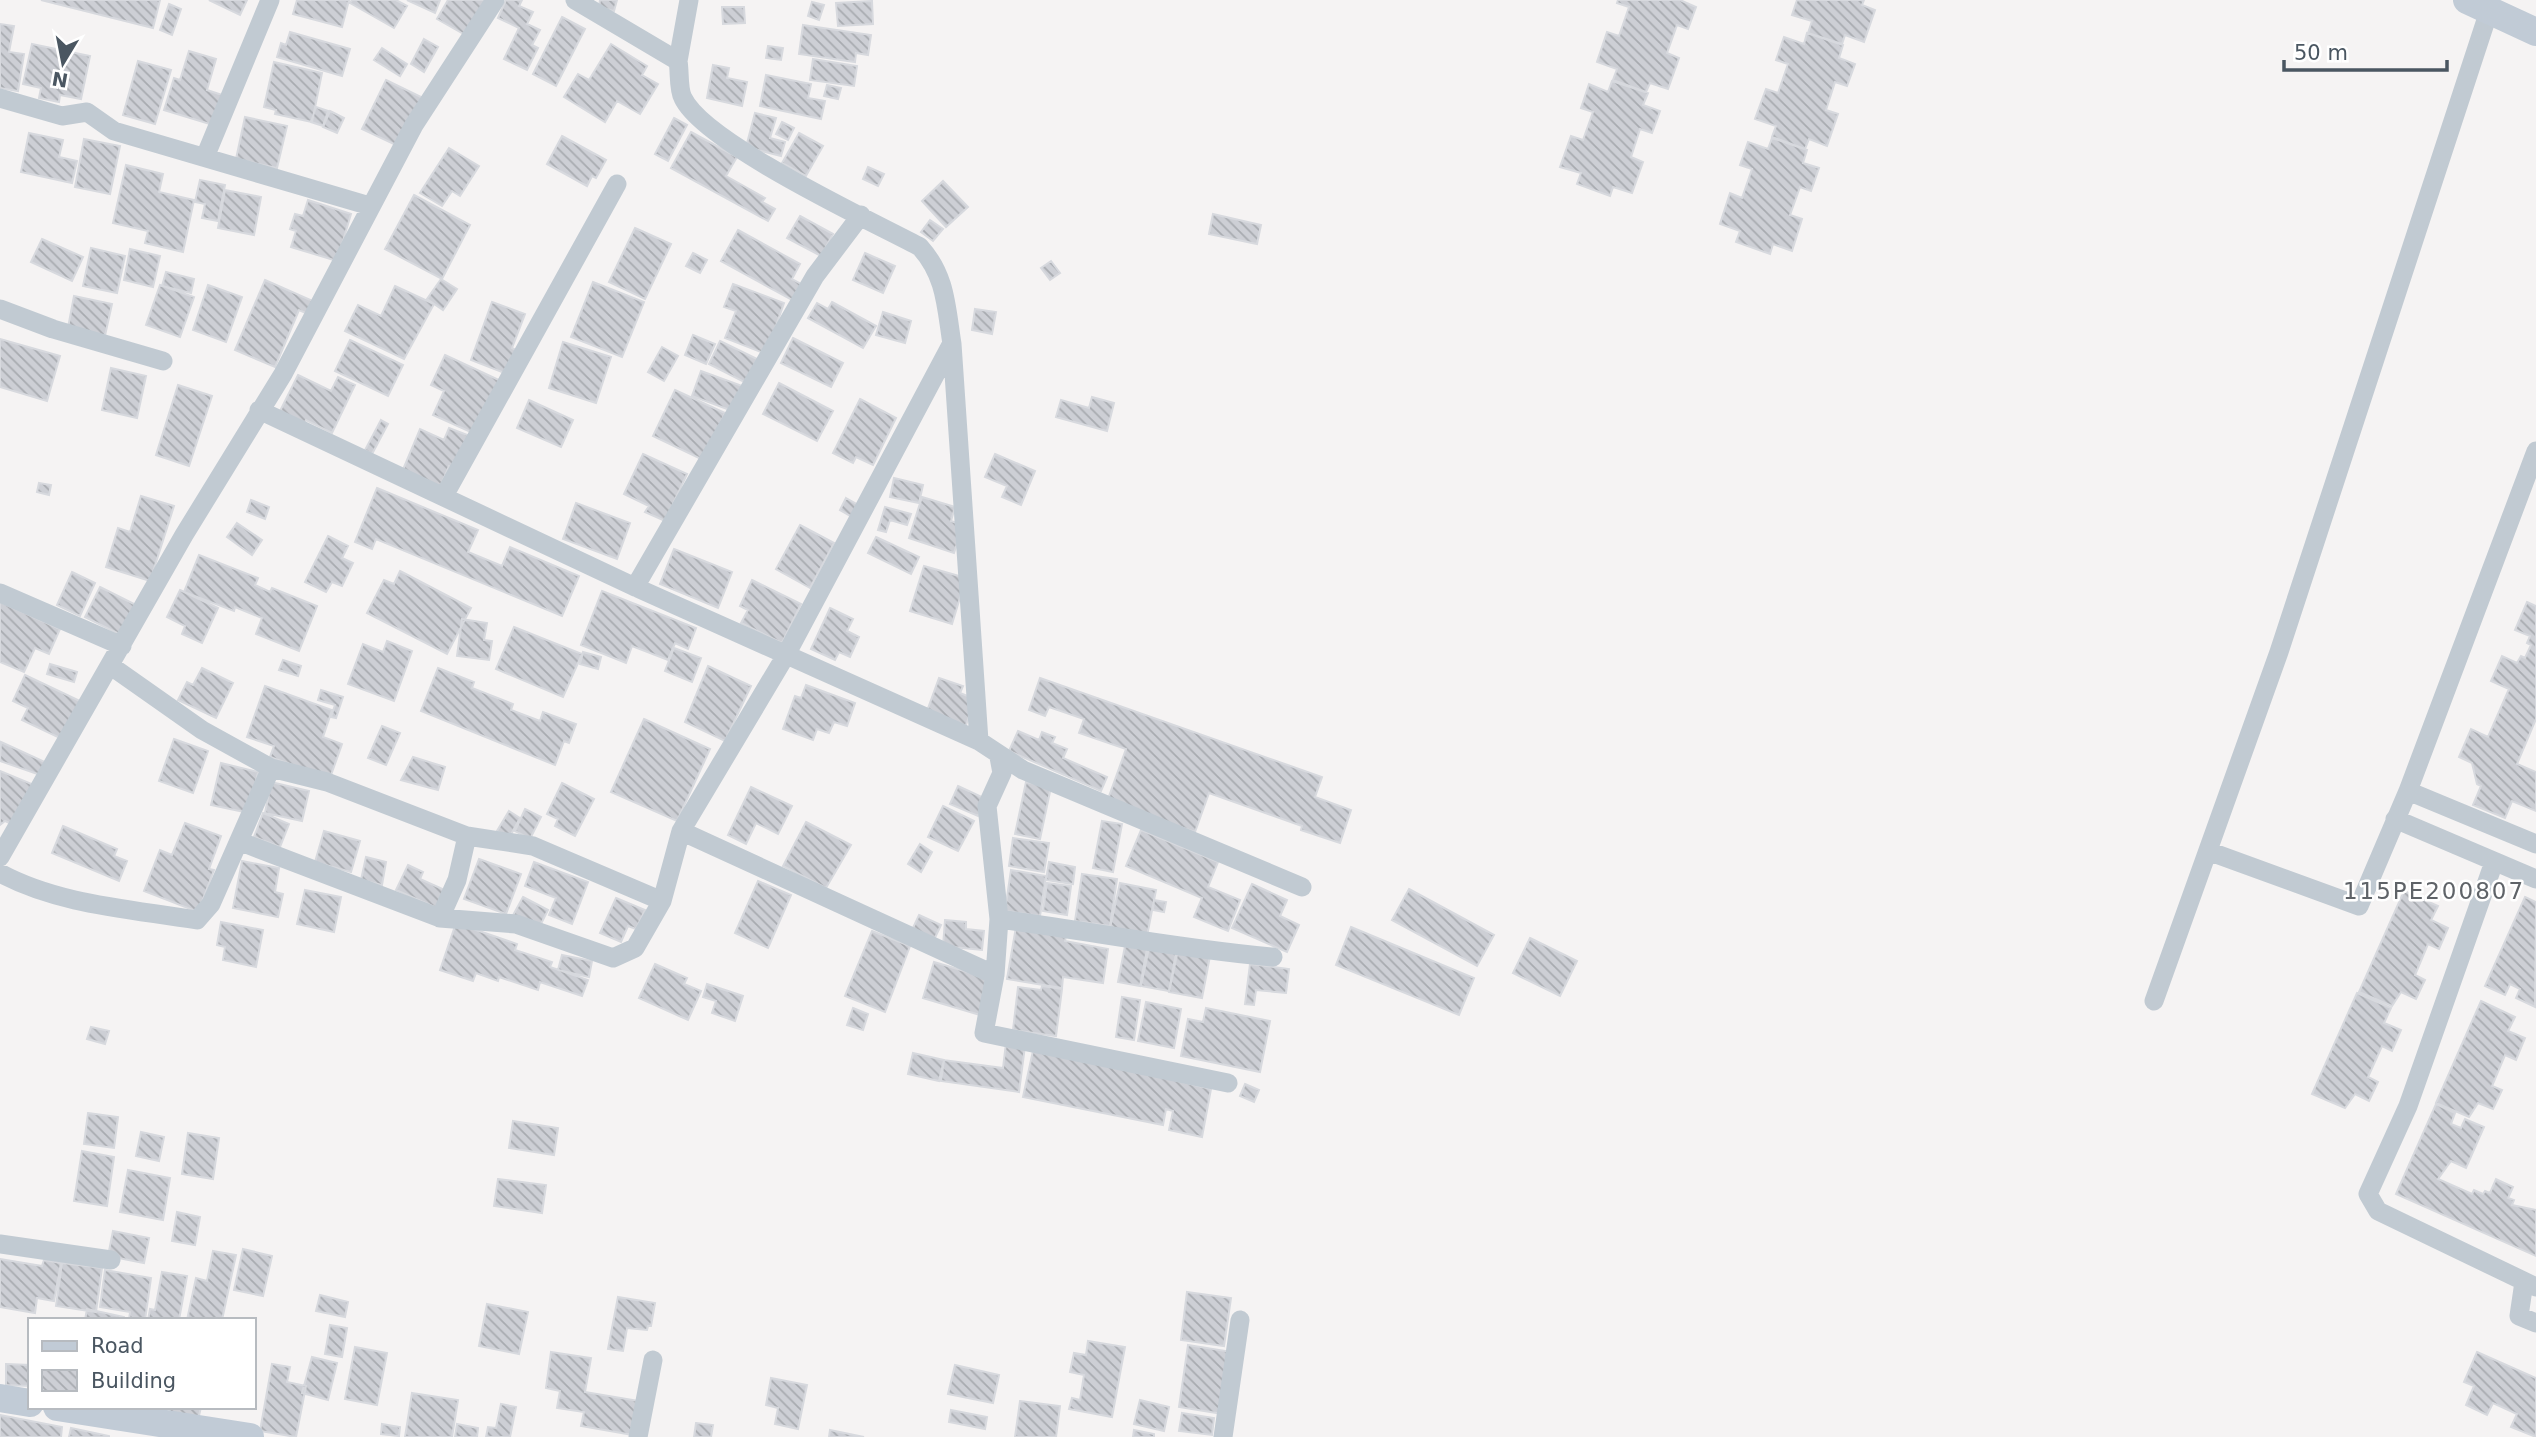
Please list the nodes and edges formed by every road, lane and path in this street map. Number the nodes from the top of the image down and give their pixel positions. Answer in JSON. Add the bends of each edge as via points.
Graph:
{"nodes":[{"id":1,"x":270,"y":0,"type":"edge"},
{"id":2,"x":495,"y":0,"type":"edge"},
{"id":3,"x":575,"y":0,"type":"edge"},
{"id":4,"x":689,"y":0,"type":"edge"},
{"id":5,"x":2478,"y":5,"type":"edge"},
{"id":6,"x":2536,"y":32,"type":"edge"},
{"id":7,"x":678,"y":61,"type":"junction"},
{"id":8,"x":0,"y":99,"type":"edge"},
{"id":9,"x":205,"y":157,"type":"junction"},
{"id":10,"x":617,"y":184,"type":"dead end"},
{"id":11,"x":370,"y":205,"type":"junction"},
{"id":12,"x":861,"y":215,"type":"junction"},
{"id":13,"x":0,"y":309,"type":"edge"},
{"id":14,"x":952,"y":344,"type":"junction"},
{"id":15,"x":163,"y":361,"type":"dead end"},
{"id":16,"x":259,"y":410,"type":"junction"},
{"id":17,"x":2536,"y":451,"type":"edge"},
{"id":18,"x":444,"y":496,"type":"junction"},
{"id":19,"x":635,"y":587,"type":"junction"},
{"id":20,"x":0,"y":593,"type":"edge"},
{"id":21,"x":122,"y":646,"type":"junction"},
{"id":22,"x":786,"y":655,"type":"junction"},
{"id":23,"x":111,"y":666,"type":"junction"},
{"id":24,"x":979,"y":741,"type":"junction"},
{"id":25,"x":999,"y":757,"type":"junction"},
{"id":26,"x":271,"y":768,"type":"junction"},
{"id":27,"x":2408,"y":791,"type":"junction"},
{"id":28,"x":2395,"y":820,"type":"junction"},
{"id":29,"x":681,"y":831,"type":"junction"},
{"id":30,"x":467,"y":836,"type":"junction"},
{"id":31,"x":241,"y":842,"type":"junction"},
{"id":32,"x":2536,"y":844,"type":"edge"},
{"id":33,"x":2208,"y":850,"type":"junction"},
{"id":34,"x":0,"y":857,"type":"edge"},
{"id":35,"x":2494,"y":862,"type":"junction"},
{"id":36,"x":0,"y":873,"type":"edge"},
{"id":37,"x":2536,"y":880,"type":"edge"},
{"id":38,"x":1303,"y":887,"type":"dead end"},
{"id":39,"x":663,"y":901,"type":"junction"},
{"id":40,"x":440,"y":918,"type":"junction"},
{"id":41,"x":999,"y":919,"type":"junction"},
{"id":42,"x":1273,"y":957,"type":"dead end"},
{"id":43,"x":995,"y":975,"type":"junction"},
{"id":44,"x":2154,"y":1001,"type":"dead end"},
{"id":45,"x":1228,"y":1083,"type":"dead end"},
{"id":46,"x":0,"y":1244,"type":"edge"},
{"id":47,"x":111,"y":1260,"type":"dead end"},
{"id":48,"x":2530,"y":1285,"type":"edge"},
{"id":49,"x":1240,"y":1320,"type":"dead end"},
{"id":50,"x":2528,"y":1320,"type":"edge"},
{"id":51,"x":653,"y":1360,"type":"dead end"},
{"id":52,"x":0,"y":1398,"type":"edge"},
{"id":53,"x":28,"y":1403,"type":"edge"},
{"id":54,"x":70,"y":1409,"type":"edge"},
{"id":55,"x":240,"y":1436,"type":"edge"},
{"id":56,"x":638,"y":1437,"type":"edge"},
{"id":57,"x":1223,"y":1437,"type":"edge"}],
"edges":[{"from":1,"to":9,"type":"street"},
{"from":2,"to":11,"type":"street","via":[[414,125]]},
{"from":3,"to":7,"type":"street"},
{"from":4,"to":7,"type":"street"},
{"from":5,"to":6,"type":"street"},
{"from":5,"to":33,"type":"street","via":[[2279,652]]},
{"from":7,"to":12,"type":"street","via":[[682,98],[702,120],[757,161]]},
{"from":8,"to":9,"type":"street","via":[[62,116],[88,113],[114,131]]},
{"from":9,"to":11,"type":"street"},
{"from":10,"to":18,"type":"street"},
{"from":11,"to":16,"type":"street","via":[[284,374]]},
{"from":12,"to":14,"type":"street","via":[[920,247],[935,263],[944,288]]},
{"from":12,"to":19,"type":"street","via":[[815,276]]},
{"from":13,"to":15,"type":"street"},
{"from":14,"to":22,"type":"street"},
{"from":14,"to":24,"type":"street"},
{"from":16,"to":18,"type":"street"},
{"from":16,"to":21,"type":"street"},
{"from":17,"to":27,"type":"street"},
{"from":18,"to":19,"type":"street"},
{"from":19,"to":22,"type":"street"},
{"from":20,"to":21,"type":"street"},
{"from":21,"to":23,"type":"street"},
{"from":22,"to":24,"type":"street"},
{"from":22,"to":29,"type":"street"},
{"from":23,"to":26,"type":"street","via":[[202,730]]},
{"from":23,"to":34,"type":"street"},
{"from":24,"to":25,"type":"street"},
{"from":25,"to":38,"type":"street"},
{"from":25,"to":41,"type":"street","via":[[1002,773],[987,806]]},
{"from":26,"to":30,"type":"street","via":[[327,782]]},
{"from":26,"to":31,"type":"street"},
{"from":27,"to":28,"type":"street"},
{"from":27,"to":32,"type":"street"},
{"from":28,"to":33,"type":"street","via":[[2360,906]]},
{"from":28,"to":35,"type":"street"},
{"from":29,"to":39,"type":"street"},
{"from":29,"to":43,"type":"street"},
{"from":30,"to":39,"type":"street","via":[[533,846]]},
{"from":30,"to":40,"type":"street","via":[[457,880]]},
{"from":31,"to":36,"type":"street","via":[[211,904],[197,920],[67,898],[22,885]]},
{"from":31,"to":40,"type":"street"},
{"from":33,"to":44,"type":"street"},
{"from":35,"to":37,"type":"street"},
{"from":35,"to":48,"type":"street","via":[[2407,1106],[2368,1194],[2378,1211]]},
{"from":39,"to":40,"type":"street","via":[[635,948],[613,958],[516,924]]},
{"from":41,"to":42,"type":"street","via":[[1196,950]]},
{"from":41,"to":43,"type":"street"},
{"from":43,"to":45,"type":"street","via":[[984,1033]]},
{"from":46,"to":47,"type":"street"},
{"from":48,"to":50,"type":"street"},
{"from":49,"to":57,"type":"street"},
{"from":51,"to":56,"type":"street"},
{"from":52,"to":53,"type":"street"},
{"from":54,"to":55,"type":"street"}]}
